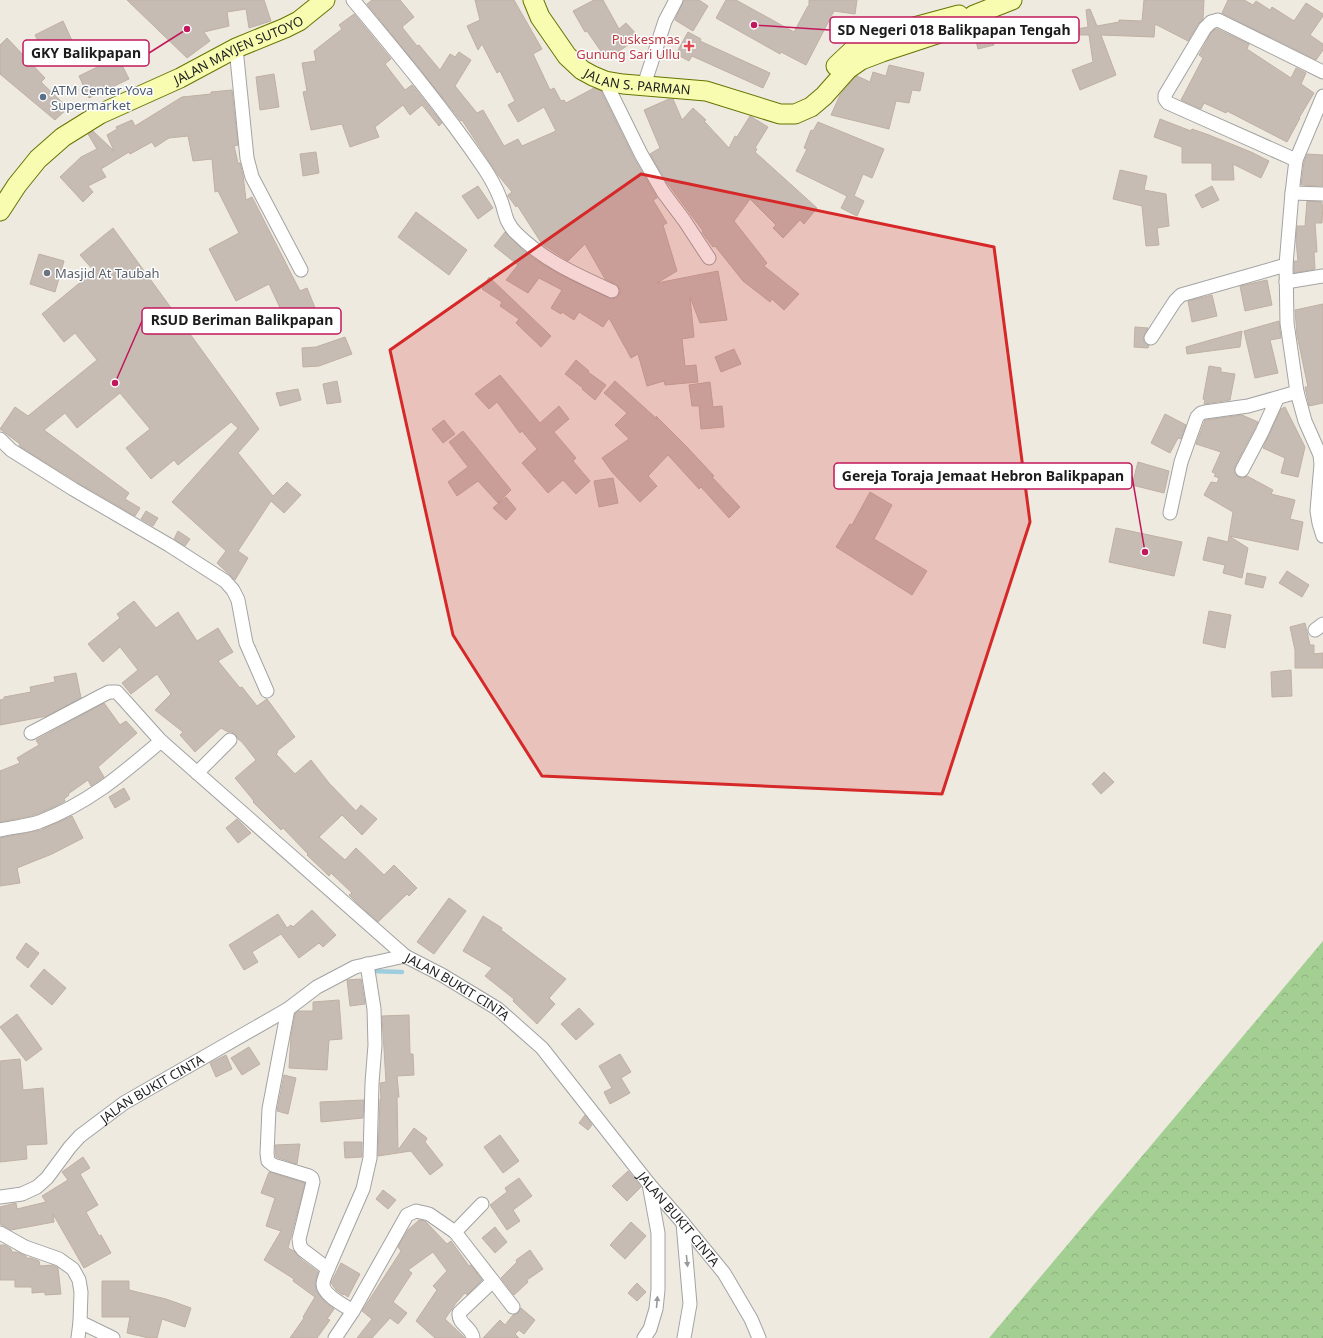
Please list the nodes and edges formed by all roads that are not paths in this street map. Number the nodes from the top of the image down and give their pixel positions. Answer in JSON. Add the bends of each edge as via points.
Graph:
{"nodes":[{"id":1,"x":325,"y":0,"type":"edge"},
{"id":2,"x":353,"y":0,"type":"edge"},
{"id":3,"x":533,"y":0,"type":"edge"},
{"id":4,"x":676,"y":0,"type":"edge"},
{"id":5,"x":1012,"y":0,"type":"edge"},
{"id":6,"x":236,"y":48,"type":"junction"},
{"id":7,"x":1323,"y":72,"type":"edge"},
{"id":8,"x":605,"y":81,"type":"junction"},
{"id":9,"x":644,"y":85,"type":"junction"},
{"id":10,"x":1323,"y":96,"type":"edge"},
{"id":11,"x":1320,"y":109,"type":"edge"},
{"id":12,"x":1296,"y":160,"type":"junction"},
{"id":13,"x":1292,"y":193,"type":"junction"},
{"id":14,"x":1323,"y":194,"type":"edge"},
{"id":15,"x":0,"y":211,"type":"edge"},
{"id":16,"x":709,"y":258,"type":"dead end"},
{"id":17,"x":1286,"y":265,"type":"junction"},
{"id":18,"x":301,"y":270,"type":"dead end"},
{"id":19,"x":1323,"y":276,"type":"edge"},
{"id":20,"x":1286,"y":282,"type":"junction"},
{"id":21,"x":612,"y":291,"type":"dead end"},
{"id":22,"x":1151,"y":338,"type":"dead end"},
{"id":23,"x":1297,"y":392,"type":"junction"},
{"id":24,"x":1277,"y":399,"type":"junction"},
{"id":25,"x":0,"y":439,"type":"edge"},
{"id":26,"x":1242,"y":470,"type":"dead end"},
{"id":27,"x":1170,"y":513,"type":"dead end"},
{"id":28,"x":1323,"y":536,"type":"edge"},
{"id":29,"x":267,"y":692,"type":"dead end"},
{"id":30,"x":31,"y":733,"type":"dead end"},
{"id":31,"x":230,"y":740,"type":"dead end"},
{"id":32,"x":161,"y":741,"type":"junction"},
{"id":33,"x":197,"y":774,"type":"junction"},
{"id":34,"x":0,"y":830,"type":"edge"},
{"id":35,"x":405,"y":956,"type":"junction"},
{"id":36,"x":367,"y":964,"type":"junction"},
{"id":37,"x":288,"y":1009,"type":"junction"},
{"id":38,"x":649,"y":1184,"type":"junction"},
{"id":39,"x":0,"y":1197,"type":"edge"},
{"id":40,"x":482,"y":1204,"type":"dead end"},
{"id":41,"x":683,"y":1223,"type":"junction"},
{"id":42,"x":455,"y":1232,"type":"junction"},
{"id":43,"x":0,"y":1233,"type":"edge"},
{"id":44,"x":328,"y":1269,"type":"junction"},
{"id":45,"x":493,"y":1281,"type":"junction"},
{"id":46,"x":513,"y":1307,"type":"dead end"},
{"id":47,"x":353,"y":1311,"type":"junction"},
{"id":48,"x":80,"y":1322,"type":"junction"},
{"id":49,"x":78,"y":1338,"type":"edge"},
{"id":50,"x":113,"y":1338,"type":"edge"},
{"id":51,"x":335,"y":1338,"type":"edge"},
{"id":52,"x":472,"y":1338,"type":"edge"},
{"id":53,"x":644,"y":1338,"type":"edge"},
{"id":54,"x":684,"y":1338,"type":"edge"},
{"id":55,"x":759,"y":1338,"type":"edge"}],
"edges":[{"from":1,"to":6,"type":"main road","name":"JALAN MAYJEN SUTOYO","via":[[299,21]]},
{"from":2,"to":21,"type":"street","via":[[424,85],[484,169],[500,198],[512,229],[566,270]]},
{"from":3,"to":8,"type":"main road","name":"JALAN S. PARMAN","via":[[540,17],[567,56],[582,70]]},
{"from":4,"to":9,"type":"street","via":[[665,21]]},
{"from":5,"to":9,"type":"main road","name":"JALAN S. PARMAN","via":[[974,15],[956,15],[855,48],[810,95],[796,102],[753,105],[706,91]]},
{"from":6,"to":15,"type":"main road","name":"JALAN MAYJEN SUTOYO","via":[[180,78],[100,114],[63,136],[38,159]]},
{"from":6,"to":18,"type":"street","via":[[252,177]]},
{"from":7,"to":12,"type":"street","via":[[1218,20],[1205,28],[1165,95],[1168,103]]},
{"from":8,"to":9,"type":"main road","name":"JALAN S. PARMAN"},
{"from":8,"to":16,"type":"street","via":[[640,154]]},
{"from":10,"to":11,"type":"street"},
{"from":11,"to":12,"type":"street"},
{"from":12,"to":13,"type":"street"},
{"from":13,"to":14,"type":"street"},
{"from":13,"to":17,"type":"street"},
{"from":17,"to":20,"type":"street"},
{"from":17,"to":22,"type":"street","via":[[1181,295],[1174,301]]},
{"from":19,"to":20,"type":"street"},
{"from":20,"to":23,"type":"street","via":[[1287,323]]},
{"from":23,"to":24,"type":"street"},
{"from":23,"to":28,"type":"street","via":[[1305,421],[1320,455],[1317,511]]},
{"from":24,"to":26,"type":"street"},
{"from":24,"to":27,"type":"street","via":[[1205,412],[1197,417],[1181,462]]},
{"from":25,"to":29,"type":"street","via":[[11,450],[73,490],[225,581],[238,600],[246,643]]},
{"from":30,"to":32,"type":"street","via":[[109,692],[117,692]]},
{"from":31,"to":33,"type":"street"},
{"from":32,"to":33,"type":"street"},
{"from":32,"to":34,"type":"street","via":[[114,781],[79,804],[38,822]]},
{"from":33,"to":35,"type":"street"},
{"from":35,"to":36,"type":"street","name":"JALAN BUKIT CINTA"},
{"from":35,"to":38,"type":"street","name":"JALAN BUKIT CINTA","via":[[498,1009],[542,1048]]},
{"from":36,"to":37,"type":"street","name":"JALAN BUKIT CINTA","via":[[355,967],[317,987]]},
{"from":36,"to":44,"type":"street","via":[[374,1010],[375,1045],[370,1158],[363,1189]]},
{"from":37,"to":39,"type":"street","name":"JALAN BUKIT CINTA","via":[[124,1103],[80,1136],[37,1187],[22,1194]]},
{"from":37,"to":44,"type":"street","via":[[269,1109],[268,1161],[312,1178],[299,1239],[300,1246]]},
{"from":38,"to":41,"type":"street","name":"JALAN BUKIT CINTA"},
{"from":53,"to":38,"type":"street","one_way":true,"via":[[650,1329],[656,1309],[658,1290],[658,1233]]},
{"from":40,"to":42,"type":"street"},
{"from":41,"to":54,"type":"street","one_way":true,"via":[[690,1304]]},
{"from":41,"to":55,"type":"street","name":"JALAN BUKIT CINTA","via":[[724,1273]]},
{"from":42,"to":45,"type":"street"},
{"from":42,"to":47,"type":"street","via":[[429,1214],[416,1211],[406,1216]]},
{"from":43,"to":48,"type":"street","via":[[25,1247],[59,1259],[73,1269],[79,1280],[81,1292]]},
{"from":44,"to":47,"type":"street","via":[[323,1289]]},
{"from":45,"to":46,"type":"street"},
{"from":45,"to":52,"type":"street","via":[[459,1313],[461,1322],[471,1331]]},
{"from":47,"to":51,"type":"street"},
{"from":48,"to":49,"type":"street"},
{"from":48,"to":50,"type":"street"}]}
